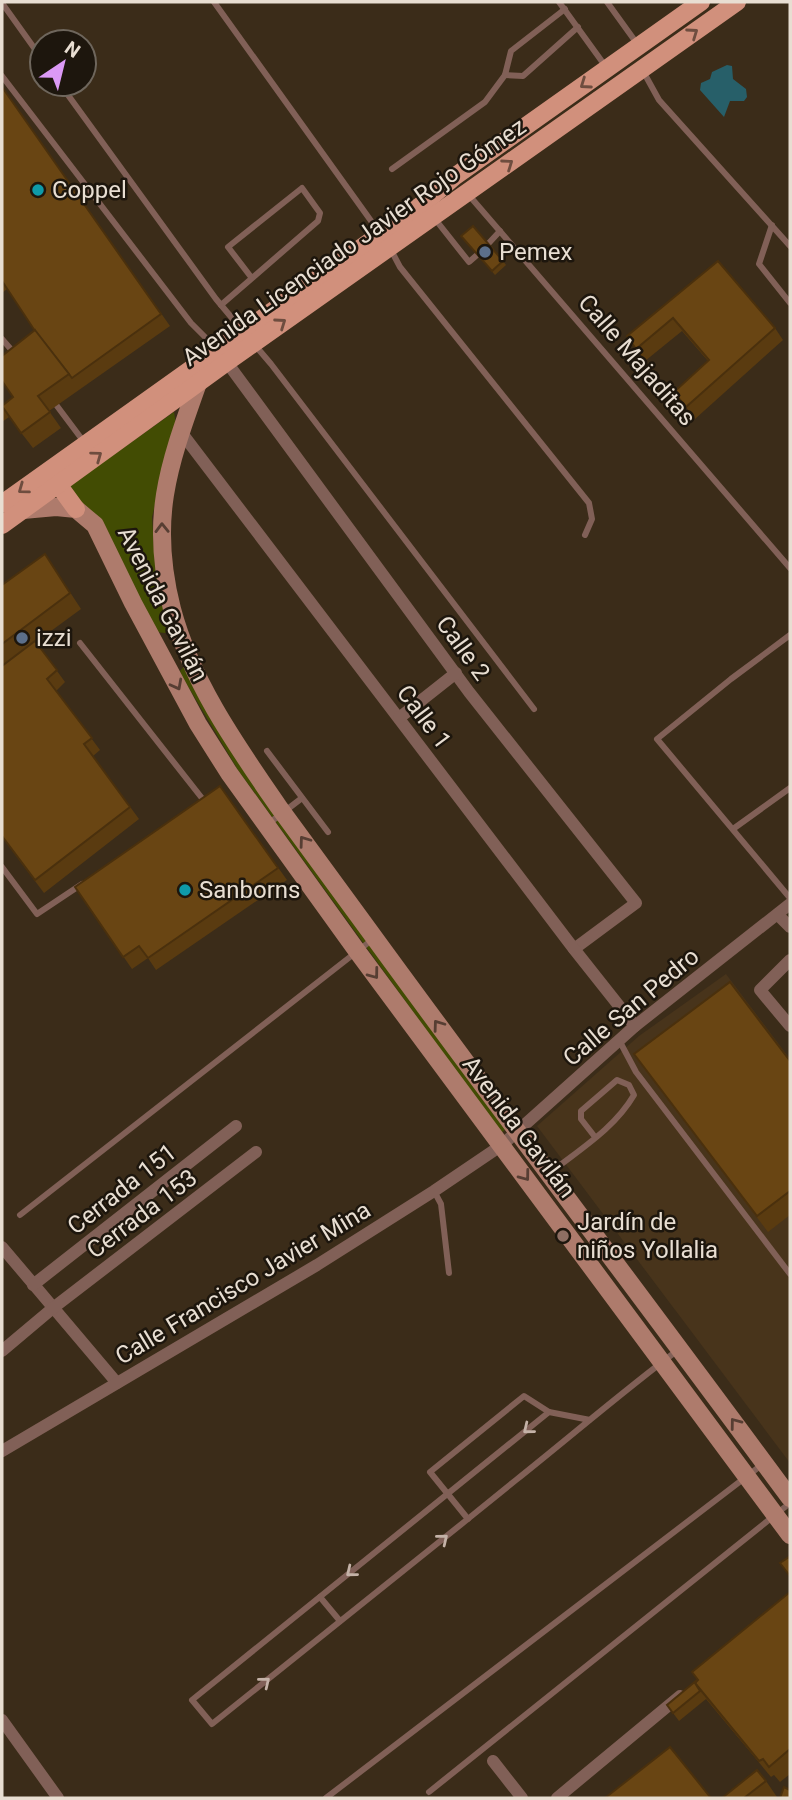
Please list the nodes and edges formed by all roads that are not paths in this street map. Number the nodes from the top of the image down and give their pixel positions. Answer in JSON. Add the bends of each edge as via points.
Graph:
{"nodes":[{"id":1,"x":214,"y":2,"type":"edge"},
{"id":2,"x":559,"y":2,"type":"edge"},
{"id":3,"x":607,"y":2,"type":"edge"},
{"id":4,"x":701,"y":2,"type":"edge"},
{"id":5,"x":737,"y":2,"type":"edge"},
{"id":6,"x":2,"y":3,"type":"edge"},
{"id":7,"x":565,"y":9,"type":"junction"},
{"id":8,"x":578,"y":27,"type":"junction"},
{"id":9,"x":28,"y":39,"type":"edge"},
{"id":10,"x":639,"y":46,"type":"junction"},
{"id":11,"x":607,"y":69,"type":"junction"},
{"id":12,"x":642,"y":69,"type":"junction"},
{"id":13,"x":505,"y":75,"type":"junction"},
{"id":14,"x":2,"y":76,"type":"edge"},
{"id":15,"x":70,"y":98,"type":"edge"},
{"id":16,"x":392,"y":169,"type":"dead end"},
{"id":17,"x":454,"y":177,"type":"junction"},
{"id":18,"x":467,"y":193,"type":"junction"},
{"id":19,"x":428,"y":210,"type":"junction"},
{"id":20,"x":772,"y":225,"type":"junction"},
{"id":21,"x":500,"y":232,"type":"junction"},
{"id":22,"x":385,"y":241,"type":"junction"},
{"id":23,"x":488,"y":244,"type":"edge"},
{"id":24,"x":790,"y":246,"type":"edge"},
{"id":25,"x":477,"y":255,"type":"edge"},
{"id":26,"x":251,"y":277,"type":"junction"},
{"id":27,"x":790,"y":303,"type":"edge"},
{"id":28,"x":221,"y":305,"type":"junction"},
{"id":29,"x":248,"y":337,"type":"junction"},
{"id":30,"x":2,"y":339,"type":"edge"},
{"id":31,"x":222,"y":356,"type":"junction"},
{"id":32,"x":24,"y":363,"type":"edge"},
{"id":33,"x":198,"y":383,"type":"junction"},
{"id":34,"x":169,"y":393,"type":"junction"},
{"id":35,"x":57,"y":406,"type":"dead end"},
{"id":36,"x":181,"y":432,"type":"junction"},
{"id":37,"x":85,"y":444,"type":"junction"},
{"id":38,"x":53,"y":478,"type":"junction"},
{"id":39,"x":2,"y":504,"type":"edge"},
{"id":40,"x":76,"y":509,"type":"junction"},
{"id":41,"x":23,"y":510,"type":"junction"},
{"id":42,"x":2,"y":525,"type":"edge"},
{"id":43,"x":585,"y":535,"type":"dead end"},
{"id":44,"x":790,"y":568,"type":"edge"},
{"id":45,"x":790,"y":635,"type":"edge"},
{"id":46,"x":80,"y":643,"type":"dead end"},
{"id":47,"x":182,"y":643,"type":"junction"},
{"id":48,"x":161,"y":654,"type":"junction"},
{"id":49,"x":456,"y":673,"type":"junction"},
{"id":50,"x":534,"y":709,"type":"dead end"},
{"id":51,"x":217,"y":713,"type":"junction"},
{"id":52,"x":399,"y":718,"type":"junction"},
{"id":53,"x":198,"y":724,"type":"junction"},
{"id":54,"x":267,"y":751,"type":"dead end"},
{"id":55,"x":243,"y":756,"type":"junction"},
{"id":56,"x":226,"y":777,"type":"junction"},
{"id":57,"x":790,"y":788,"type":"edge"},
{"id":58,"x":212,"y":797,"type":"edge"},
{"id":59,"x":302,"y":798,"type":"junction"},
{"id":60,"x":205,"y":802,"type":"junction"},
{"id":61,"x":194,"y":810,"type":"edge"},
{"id":62,"x":283,"y":812,"type":"junction"},
{"id":63,"x":266,"y":825,"type":"junction"},
{"id":64,"x":733,"y":830,"type":"junction"},
{"id":65,"x":328,"y":832,"type":"dead end"},
{"id":66,"x":2,"y":867,"type":"edge"},
{"id":67,"x":93,"y":877,"type":"edge"},
{"id":68,"x":790,"y":898,"type":"edge"},
{"id":69,"x":790,"y":904,"type":"edge"},
{"id":70,"x":778,"y":915,"type":"junction"},
{"id":71,"x":790,"y":927,"type":"edge"},
{"id":72,"x":374,"y":937,"type":"junction"},
{"id":73,"x":574,"y":949,"type":"junction"},
{"id":74,"x":357,"y":951,"type":"junction"},
{"id":75,"x":790,"y":960,"type":"edge"},
{"id":76,"x":635,"y":1026,"type":"junction"},
{"id":77,"x":790,"y":1027,"type":"edge"},
{"id":78,"x":619,"y":1040,"type":"junction"},
{"id":79,"x":236,"y":1126,"type":"dead end"},
{"id":80,"x":517,"y":1133,"type":"junction"},
{"id":81,"x":596,"y":1137,"type":"junction"},
{"id":82,"x":502,"y":1145,"type":"junction"},
{"id":83,"x":256,"y":1152,"type":"dead end"},
{"id":84,"x":548,"y":1174,"type":"junction"},
{"id":85,"x":434,"y":1191,"type":"junction"},
{"id":86,"x":20,"y":1215,"type":"dead end"},
{"id":87,"x":2,"y":1247,"type":"edge"},
{"id":88,"x":449,"y":1273,"type":"dead end"},
{"id":89,"x":790,"y":1274,"type":"edge"},
{"id":90,"x":33,"y":1285,"type":"junction"},
{"id":91,"x":52,"y":1308,"type":"junction"},
{"id":92,"x":679,"y":1348,"type":"junction"},
{"id":93,"x":2,"y":1351,"type":"edge"},
{"id":94,"x":662,"y":1362,"type":"junction"},
{"id":95,"x":117,"y":1383,"type":"junction"},
{"id":96,"x":548,"y":1412,"type":"junction"},
{"id":97,"x":590,"y":1420,"type":"junction"},
{"id":98,"x":2,"y":1451,"type":"edge"},
{"id":99,"x":764,"y":1463,"type":"junction"},
{"id":100,"x":746,"y":1476,"type":"junction"},
{"id":101,"x":448,"y":1494,"type":"junction"},
{"id":102,"x":790,"y":1500,"type":"edge"},
{"id":103,"x":775,"y":1514,"type":"junction"},
{"id":104,"x":468,"y":1519,"type":"junction"},
{"id":105,"x":790,"y":1535,"type":"edge"},
{"id":106,"x":320,"y":1597,"type":"junction"},
{"id":107,"x":340,"y":1621,"type":"junction"},
{"id":108,"x":695,"y":1683,"type":"edge"},
{"id":109,"x":2,"y":1720,"type":"edge"},
{"id":110,"x":493,"y":1761,"type":"dead end"},
{"id":111,"x":429,"y":1792,"type":"dead end"},
{"id":112,"x":58,"y":1798,"type":"edge"},
{"id":113,"x":326,"y":1798,"type":"edge"},
{"id":114,"x":522,"y":1798,"type":"edge"},
{"id":115,"x":557,"y":1798,"type":"edge"}],
"edges":[{"from":1,"to":22,"type":"lane"},
{"from":2,"to":7,"type":"lane"},
{"from":3,"to":10,"type":"lane"},
{"from":4,"to":10,"type":"main road","name":"Avenida Licenciado Javier Rojo Gómez"},
{"from":12,"to":5,"type":"main road","name":"Avenida Licenciado Javier Rojo Gómez","one_way":true},
{"from":6,"to":9,"type":"lane"},
{"from":7,"to":8,"type":"lane"},
{"from":7,"to":13,"type":"lane","via":[[511,51]]},
{"from":8,"to":11,"type":"lane"},
{"from":8,"to":13,"type":"lane","via":[[523,76]]},
{"from":10,"to":11,"type":"main road","name":"Avenida Licenciado Javier Rojo Gómez"},
{"from":11,"to":17,"type":"main road","name":"Avenida Licenciado Javier Rojo Gómez","one_way":true},
{"from":18,"to":12,"type":"main road","name":"Avenida Licenciado Javier Rojo Gómez","one_way":true},
{"from":12,"to":20,"type":"lane","via":[[659,100]]},
{"from":13,"to":16,"type":"lane","via":[[485,102]]},
{"from":14,"to":31,"type":"lane","via":[[191,323]]},
{"from":15,"to":28,"type":"lane"},
{"from":17,"to":18,"type":"lane","name":"Calle Majaditas"},
{"from":17,"to":19,"type":"main road","name":"Avenida Licenciado Javier Rojo Gómez"},
{"from":18,"to":19,"type":"main road","name":"Avenida Licenciado Javier Rojo Gómez"},
{"from":18,"to":21,"type":"lane","name":"Calle Majaditas"},
{"from":19,"to":22,"type":"main road","name":"Avenida Licenciado Javier Rojo Gómez"},
{"from":19,"to":25,"type":"lane","via":[[469,262]]},
{"from":20,"to":24,"type":"lane"},
{"from":20,"to":27,"type":"lane","via":[[759,264]]},
{"from":21,"to":23,"type":"lane"},
{"from":21,"to":44,"type":"lane","name":"Calle Majaditas"},
{"from":22,"to":29,"type":"main road","name":"Avenida Licenciado Javier Rojo Gómez"},
{"from":22,"to":43,"type":"lane","via":[[400,267],[589,503],[592,519]]},
{"from":26,"to":26,"type":"lane","via":[[228,247],[302,188],[320,212],[318,221]]},
{"from":26,"to":28,"type":"lane"},
{"from":28,"to":29,"type":"lane"},
{"from":29,"to":31,"type":"main road","name":"Avenida Licenciado Javier Rojo Gómez"},
{"from":29,"to":50,"type":"lane"},
{"from":30,"to":32,"type":"lane"},
{"from":31,"to":33,"type":"main road","name":"Avenida Licenciado Javier Rojo Gómez"},
{"from":31,"to":34,"type":"main road","name":"Avenida Licenciado Javier Rojo Gómez"},
{"from":31,"to":49,"type":"street","name":"Calle 2"},
{"from":33,"to":34,"type":"main road","name":"Avenida Licenciado Javier Rojo Gómez"},
{"from":33,"to":36,"type":"main road","name":"Avenida Gavilán"},
{"from":34,"to":37,"type":"main road","name":"Avenida Licenciado Javier Rojo Gómez"},
{"from":38,"to":34,"type":"main road","name":"Avenida Licenciado Javier Rojo Gómez","one_way":true},
{"from":35,"to":37,"type":"lane"},
{"from":47,"to":36,"type":"main road","name":"Avenida Gavilán","one_way":true,"via":[[163,560],[162,521],[164,487]]},
{"from":36,"to":52,"type":"street","name":"Calle 1"},
{"from":37,"to":38,"type":"main road","name":"Avenida Licenciado Javier Rojo Gómez"},
{"from":38,"to":39,"type":"main road","name":"Avenida Licenciado Javier Rojo Gómez","one_way":true},
{"from":38,"to":40,"type":"main road"},
{"from":38,"to":41,"type":"main road","name":"Avenida Licenciado Javier Rojo Gómez"},
{"from":40,"to":41,"type":"main road"},
{"from":40,"to":48,"type":"main road","name":"Avenida Gavilán","via":[[95,525]]},
{"from":41,"to":42,"type":"main road","name":"Avenida Licenciado Javier Rojo Gómez"},
{"from":45,"to":64,"type":"lane","via":[[657,740]]},
{"from":46,"to":60,"type":"lane"},
{"from":47,"to":48,"type":"main road"},
{"from":47,"to":51,"type":"main road","name":"Avenida Gavilán"},
{"from":48,"to":53,"type":"main road","name":"Avenida Gavilán","one_way":true},
{"from":49,"to":52,"type":"street"},
{"from":49,"to":73,"type":"street","name":"Calle 2","via":[[636,903]]},
{"from":51,"to":53,"type":"main road"},
{"from":51,"to":55,"type":"main road","name":"Avenida Gavilán"},
{"from":52,"to":73,"type":"street","name":"Calle 1"},
{"from":53,"to":56,"type":"main road","name":"Avenida Gavilán"},
{"from":54,"to":59,"type":"lane"},
{"from":55,"to":56,"type":"lane"},
{"from":55,"to":62,"type":"main road","name":"Avenida Gavilán"},
{"from":56,"to":63,"type":"main road","name":"Avenida Gavilán"},
{"from":57,"to":64,"type":"lane"},
{"from":58,"to":60,"type":"lane"},
{"from":59,"to":62,"type":"lane"},
{"from":59,"to":65,"type":"lane"},
{"from":60,"to":61,"type":"lane"},
{"from":62,"to":63,"type":"lane"},
{"from":72,"to":62,"type":"main road","name":"Avenida Gavilán","one_way":true},
{"from":63,"to":74,"type":"main road","name":"Avenida Gavilán"},
{"from":64,"to":68,"type":"lane"},
{"from":66,"to":67,"type":"lane","via":[[37,914]]},
{"from":69,"to":70,"type":"street","name":"Calle San Pedro"},
{"from":70,"to":71,"type":"street"},
{"from":70,"to":76,"type":"street","name":"Calle San Pedro"},
{"from":72,"to":74,"type":"lane"},
{"from":80,"to":72,"type":"main road","name":"Avenida Gavilán","one_way":true},
{"from":73,"to":76,"type":"street","name":"Calle 1"},
{"from":74,"to":82,"type":"main road","name":"Avenida Gavilán","one_way":true},
{"from":74,"to":86,"type":"lane"},
{"from":75,"to":77,"type":"street","via":[[760,989]]},
{"from":76,"to":78,"type":"street","name":"Calle San Pedro"},
{"from":78,"to":80,"type":"street","name":"Calle San Pedro"},
{"from":78,"to":89,"type":"lane","via":[[636,1072]]},
{"from":79,"to":90,"type":"street","name":"Cerrada 151"},
{"from":80,"to":82,"type":"street","name":"Calle San Pedro"},
{"from":80,"to":84,"type":"main road","name":"Avenida Gavilán"},
{"from":81,"to":81,"type":"lane","via":[[625,1110],[634,1095],[629,1085],[617,1080],[581,1111],[581,1119]]},
{"from":81,"to":84,"type":"lane"},
{"from":82,"to":85,"type":"street","name":"Calle Francisco Javier Mina"},
{"from":82,"to":94,"type":"main road","name":"Avenida Gavilán","one_way":true},
{"from":83,"to":91,"type":"street","name":"Cerrada 153"},
{"from":84,"to":92,"type":"main road","name":"Avenida Gavilán"},
{"from":85,"to":88,"type":"lane","via":[[441,1204]]},
{"from":85,"to":95,"type":"street","name":"Calle Francisco Javier Mina"},
{"from":87,"to":90,"type":"street"},
{"from":90,"to":91,"type":"street"},
{"from":91,"to":93,"type":"street","name":"Cerrada 153"},
{"from":91,"to":95,"type":"street"},
{"from":92,"to":94,"type":"lane"},
{"from":99,"to":92,"type":"main road","name":"Avenida Gavilán","one_way":true},
{"from":94,"to":97,"type":"lane"},
{"from":94,"to":100,"type":"main road","name":"Avenida Gavilán"},
{"from":95,"to":98,"type":"street","name":"Calle Francisco Javier Mina"},
{"from":96,"to":97,"type":"lane"},
{"from":96,"to":101,"type":"lane","one_way":true},
{"from":96,"to":101,"type":"lane","via":[[524,1396],[430,1472]]},
{"from":97,"to":104,"type":"lane"},
{"from":99,"to":100,"type":"lane"},
{"from":99,"to":102,"type":"main road","name":"Avenida Gavilán"},
{"from":100,"to":103,"type":"main road","name":"Avenida Gavilán"},
{"from":100,"to":113,"type":"lane"},
{"from":101,"to":104,"type":"lane"},
{"from":101,"to":106,"type":"lane","one_way":true},
{"from":102,"to":103,"type":"lane"},
{"from":103,"to":105,"type":"main road","name":"Avenida Gavilán"},
{"from":103,"to":111,"type":"lane"},
{"from":107,"to":104,"type":"lane","one_way":true},
{"from":106,"to":107,"type":"lane"},
{"from":106,"to":107,"type":"lane","one_way":true,"via":[[192,1700],[212,1724]]},
{"from":108,"to":115,"type":"street"},
{"from":109,"to":112,"type":"street"},
{"from":110,"to":114,"type":"street"}]}
